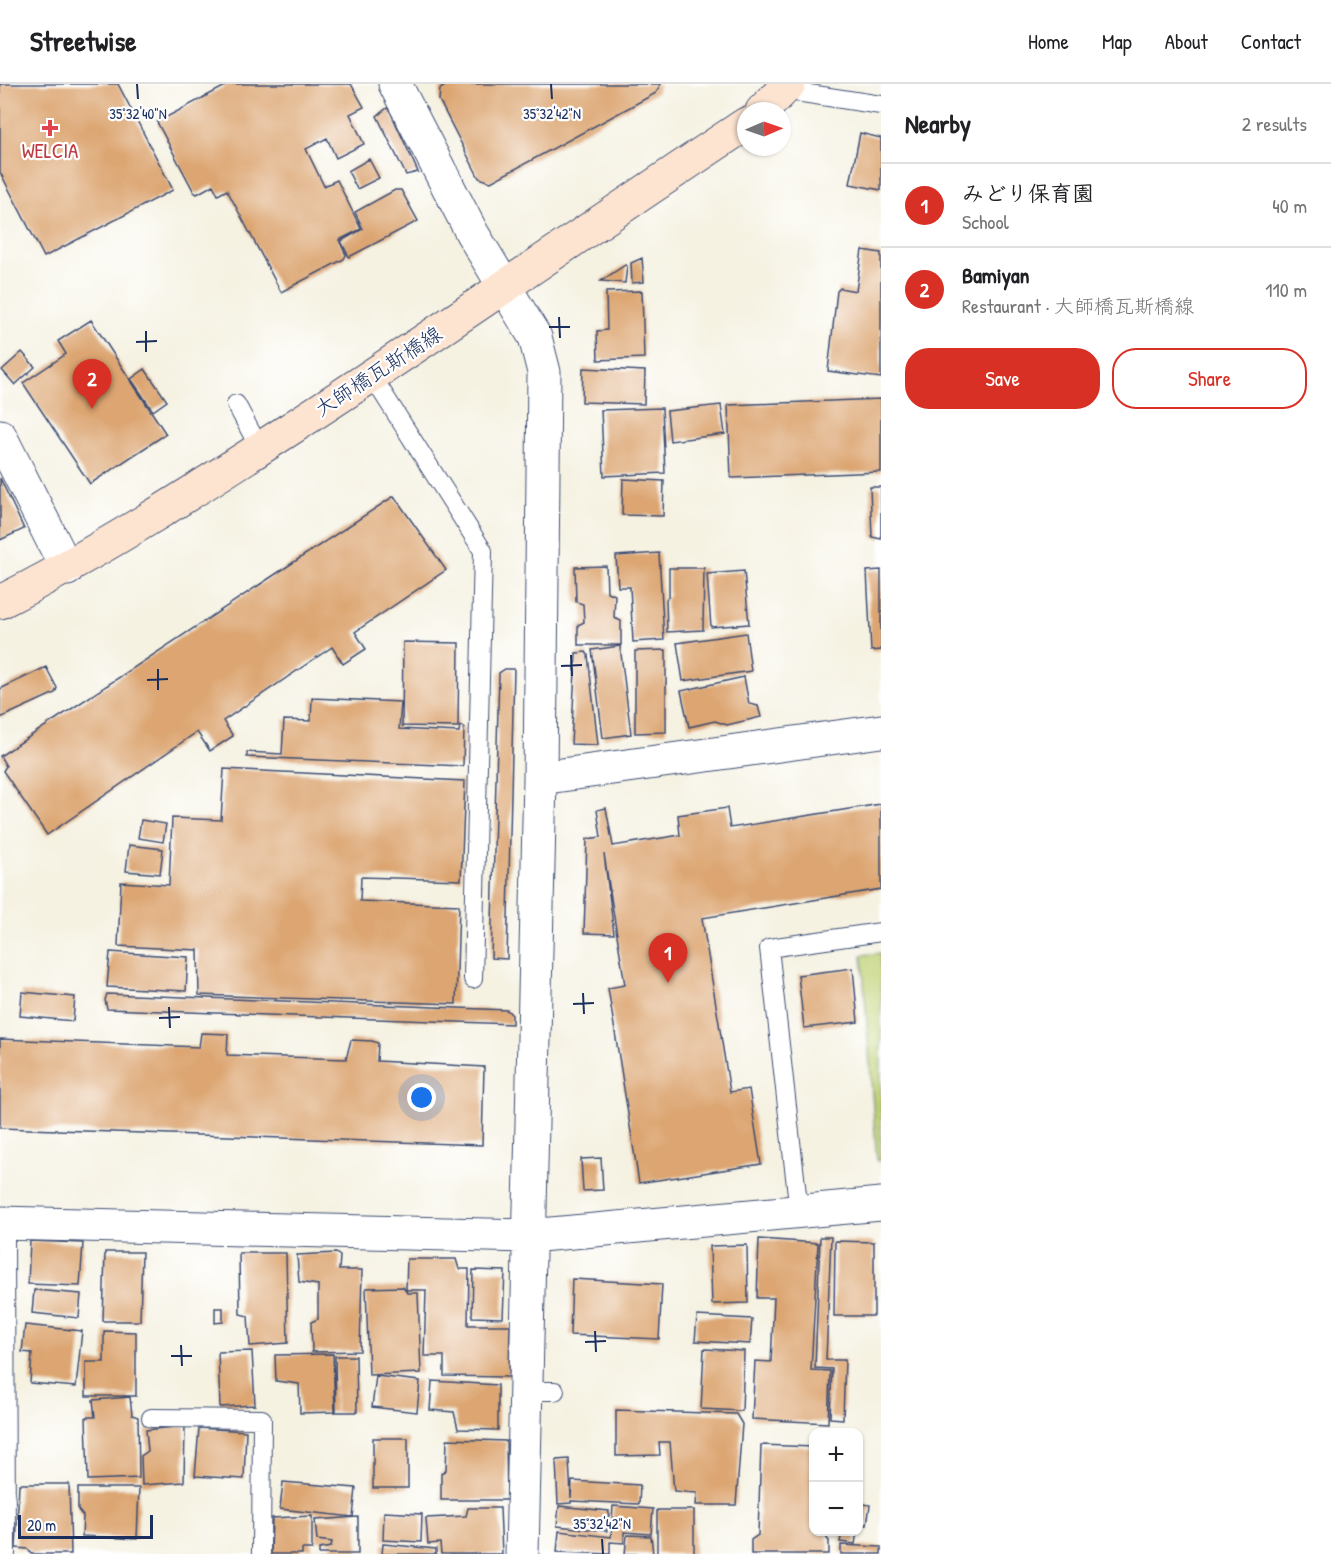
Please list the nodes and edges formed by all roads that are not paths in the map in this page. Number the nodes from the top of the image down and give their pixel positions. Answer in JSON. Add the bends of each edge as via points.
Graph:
{"nodes":[{"id":1,"x":395,"y":84,"type":"edge"},
{"id":2,"x":779,"y":92,"type":"edge"},
{"id":3,"x":881,"y":105,"type":"edge"},
{"id":4,"x":737,"y":130,"type":"edge"},
{"id":5,"x":503,"y":286,"type":"junction"},
{"id":6,"x":372,"y":376,"type":"junction"},
{"id":7,"x":236,"y":404,"type":"dead end"},
{"id":8,"x":0,"y":435,"type":"edge"},
{"id":9,"x":260,"y":448,"type":"junction"},
{"id":10,"x":66,"y":569,"type":"junction"},
{"id":11,"x":0,"y":602,"type":"edge"},
{"id":12,"x":881,"y":731,"type":"edge"},
{"id":13,"x":540,"y":778,"type":"junction"},
{"id":14,"x":881,"y":932,"type":"edge"},
{"id":15,"x":473,"y":979,"type":"dead end"},
{"id":16,"x":881,"y":1204,"type":"edge"},
{"id":17,"x":799,"y":1212,"type":"junction"},
{"id":18,"x":3,"y":1223,"type":"edge"},
{"id":19,"x":529,"y":1236,"type":"junction"},
{"id":20,"x":151,"y":1418,"type":"dead end"},
{"id":21,"x":6,"y":1554,"type":"edge"},
{"id":22,"x":261,"y":1554,"type":"edge"},
{"id":23,"x":522,"y":1554,"type":"edge"}],
"edges":[{"from":1,"to":5,"type":"street"},
{"from":2,"to":3,"type":"lane"},
{"from":4,"to":5,"type":"street","name":"大師橋瓦斯橋線"},
{"from":5,"to":6,"type":"street","name":"大師橋瓦斯橋線"},
{"from":5,"to":13,"type":"street","via":[[535,337],[544,372]]},
{"from":6,"to":9,"type":"street","name":"大師橋瓦斯橋線"},
{"from":6,"to":15,"type":"lane","via":[[483,551]]},
{"from":7,"to":9,"type":"lane"},
{"from":8,"to":10,"type":"street"},
{"from":9,"to":10,"type":"street","name":"大師橋瓦斯橋線"},
{"from":10,"to":11,"type":"street","name":"大師橋瓦斯橋線"},
{"from":12,"to":13,"type":"street"},
{"from":13,"to":19,"type":"street"},
{"from":14,"to":17,"type":"lane","via":[[769,948]]},
{"from":16,"to":17,"type":"street"},
{"from":17,"to":19,"type":"street"},
{"from":18,"to":19,"type":"street"},
{"from":18,"to":21,"type":"lane"},
{"from":19,"to":23,"type":"street","via":[[540,1391]]},
{"from":20,"to":22,"type":"lane","via":[[262,1419]]}]}
